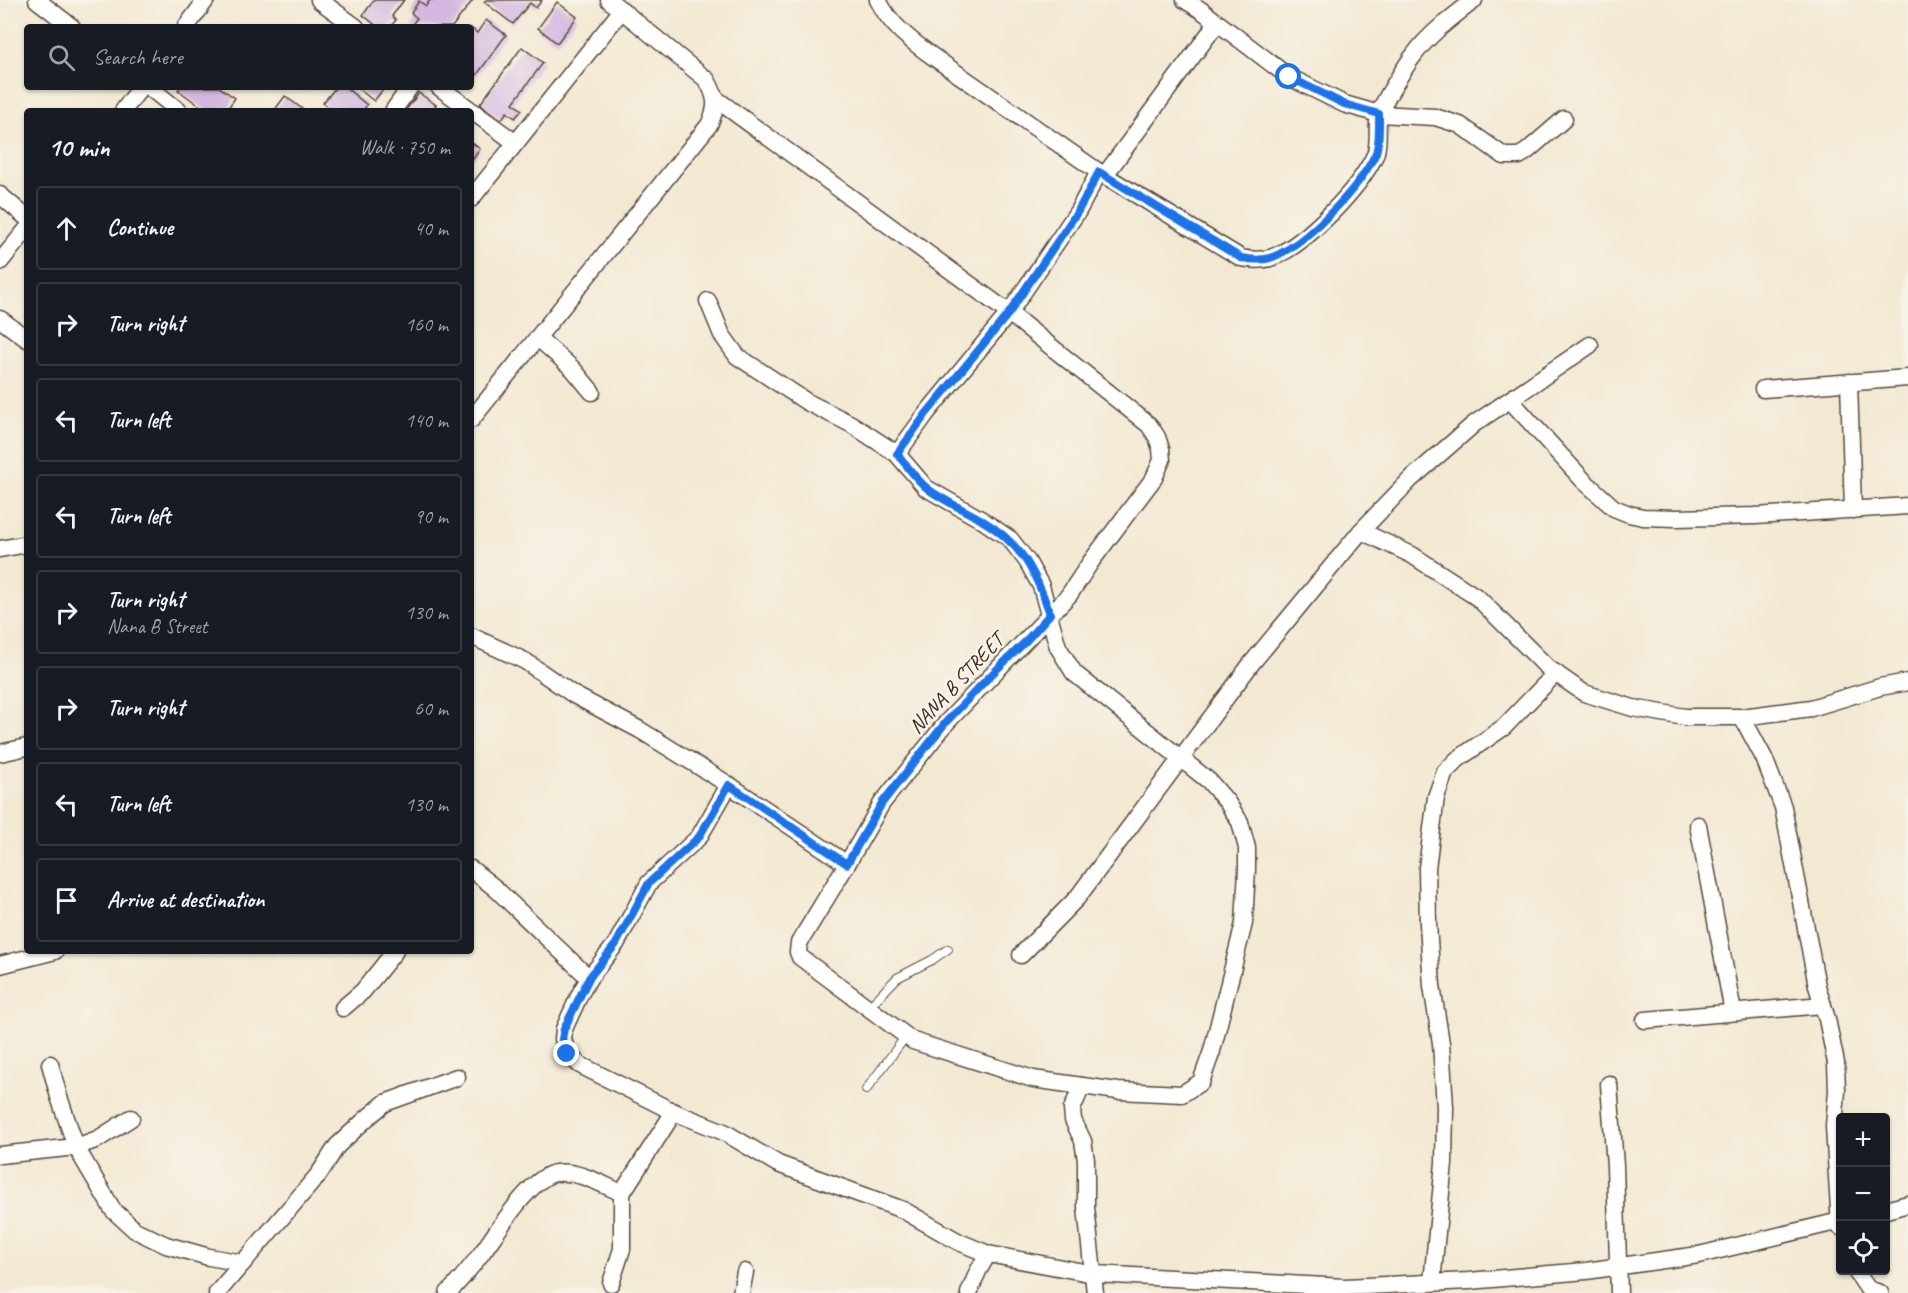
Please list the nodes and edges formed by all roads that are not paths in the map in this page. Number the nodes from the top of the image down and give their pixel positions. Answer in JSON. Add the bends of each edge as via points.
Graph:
{"nodes":[{"id":1,"x":37,"y":0,"type":"edge"},
{"id":2,"x":206,"y":0,"type":"edge"},
{"id":3,"x":319,"y":0,"type":"edge"},
{"id":4,"x":878,"y":0,"type":"edge"},
{"id":5,"x":1185,"y":0,"type":"edge"},
{"id":6,"x":1474,"y":0,"type":"edge"},
{"id":7,"x":615,"y":5,"type":"edge"},
{"id":8,"x":1217,"y":23,"type":"junction"},
{"id":9,"x":68,"y":24,"type":"edge"},
{"id":10,"x":188,"y":24,"type":"edge"},
{"id":11,"x":352,"y":24,"type":"edge"},
{"id":12,"x":139,"y":90,"type":"edge"},
{"id":13,"x":153,"y":90,"type":"edge"},
{"id":14,"x":408,"y":90,"type":"edge"},
{"id":15,"x":443,"y":90,"type":"edge"},
{"id":16,"x":716,"y":99,"type":"junction"},
{"id":17,"x":125,"y":108,"type":"edge"},
{"id":18,"x":175,"y":108,"type":"edge"},
{"id":19,"x":395,"y":108,"type":"edge"},
{"id":20,"x":468,"y":108,"type":"edge"},
{"id":21,"x":474,"y":112,"type":"edge"},
{"id":22,"x":1379,"y":114,"type":"junction"},
{"id":23,"x":1564,"y":119,"type":"dead end"},
{"id":24,"x":516,"y":143,"type":"junction"},
{"id":25,"x":1102,"y":173,"type":"junction"},
{"id":26,"x":0,"y":195,"type":"edge"},
{"id":27,"x":474,"y":195,"type":"edge"},
{"id":28,"x":24,"y":215,"type":"edge"},
{"id":29,"x":24,"y":233,"type":"edge"},
{"id":30,"x":0,"y":262,"type":"edge"},
{"id":31,"x":708,"y":301,"type":"dead end"},
{"id":32,"x":1009,"y":313,"type":"junction"},
{"id":33,"x":0,"y":319,"type":"edge"},
{"id":34,"x":24,"y":337,"type":"edge"},
{"id":35,"x":538,"y":338,"type":"junction"},
{"id":36,"x":1590,"y":345,"type":"dead end"},
{"id":37,"x":1908,"y":378,"type":"edge"},
{"id":38,"x":1849,"y":382,"type":"junction"},
{"id":39,"x":1763,"y":389,"type":"dead end"},
{"id":40,"x":592,"y":392,"type":"dead end"},
{"id":41,"x":1510,"y":400,"type":"junction"},
{"id":42,"x":474,"y":416,"type":"edge"},
{"id":43,"x":897,"y":454,"type":"junction"},
{"id":44,"x":1908,"y":506,"type":"edge"},
{"id":45,"x":1853,"y":510,"type":"junction"},
{"id":46,"x":1361,"y":531,"type":"junction"},
{"id":47,"x":24,"y":545,"type":"edge"},
{"id":48,"x":0,"y":549,"type":"edge"},
{"id":49,"x":1050,"y":614,"type":"junction"},
{"id":50,"x":474,"y":637,"type":"edge"},
{"id":51,"x":1556,"y":673,"type":"junction"},
{"id":52,"x":1908,"y":682,"type":"edge"},
{"id":53,"x":1742,"y":717,"type":"junction"},
{"id":54,"x":24,"y":748,"type":"edge"},
{"id":55,"x":0,"y":753,"type":"edge"},
{"id":56,"x":1181,"y":757,"type":"junction"},
{"id":57,"x":729,"y":785,"type":"junction"},
{"id":58,"x":1698,"y":825,"type":"dead end"},
{"id":59,"x":847,"y":864,"type":"junction"},
{"id":60,"x":474,"y":871,"type":"edge"},
{"id":61,"x":948,"y":949,"type":"dead end"},
{"id":62,"x":43,"y":954,"type":"edge"},
{"id":63,"x":393,"y":954,"type":"edge"},
{"id":64,"x":1021,"y":955,"type":"dead end"},
{"id":65,"x":0,"y":965,"type":"edge"},
{"id":66,"x":589,"y":978,"type":"junction"},
{"id":67,"x":1823,"y":1005,"type":"junction"},
{"id":68,"x":869,"y":1007,"type":"junction"},
{"id":69,"x":343,"y":1008,"type":"dead end"},
{"id":70,"x":1732,"y":1012,"type":"junction"},
{"id":71,"x":1645,"y":1020,"type":"dead end"},
{"id":72,"x":906,"y":1036,"type":"junction"},
{"id":73,"x":50,"y":1064,"type":"dead end"},
{"id":74,"x":457,"y":1077,"type":"dead end"},
{"id":75,"x":1609,"y":1084,"type":"dead end"},
{"id":76,"x":1082,"y":1086,"type":"junction"},
{"id":77,"x":866,"y":1090,"type":"dead end"},
{"id":78,"x":674,"y":1112,"type":"junction"},
{"id":79,"x":131,"y":1118,"type":"dead end"},
{"id":80,"x":76,"y":1147,"type":"junction"},
{"id":81,"x":0,"y":1155,"type":"edge"},
{"id":82,"x":622,"y":1193,"type":"junction"},
{"id":83,"x":1908,"y":1204,"type":"edge"},
{"id":84,"x":1890,"y":1209,"type":"edge"},
{"id":85,"x":1840,"y":1221,"type":"edge"},
{"id":86,"x":1836,"y":1224,"type":"edge"},
{"id":87,"x":988,"y":1254,"type":"junction"},
{"id":88,"x":243,"y":1263,"type":"junction"},
{"id":89,"x":1617,"y":1267,"type":"junction"},
{"id":90,"x":745,"y":1272,"type":"dead end"},
{"id":91,"x":1094,"y":1274,"type":"junction"},
{"id":92,"x":1859,"y":1275,"type":"edge"},
{"id":93,"x":1432,"y":1282,"type":"junction"},
{"id":94,"x":611,"y":1283,"type":"dead end"},
{"id":95,"x":225,"y":1290,"type":"edge"},
{"id":96,"x":448,"y":1293,"type":"edge"},
{"id":97,"x":741,"y":1293,"type":"edge"},
{"id":98,"x":969,"y":1293,"type":"edge"},
{"id":99,"x":1095,"y":1293,"type":"edge"},
{"id":100,"x":1618,"y":1293,"type":"edge"},
{"id":101,"x":1880,"y":1293,"type":"edge"}],
"edges":[{"from":1,"to":9,"type":"street"},
{"from":2,"to":10,"type":"street"},
{"from":3,"to":11,"type":"street"},
{"from":4,"to":25,"type":"street","via":[[904,36]]},
{"from":5,"to":8,"type":"street"},
{"from":6,"to":22,"type":"street","via":[[1439,27],[1414,54]]},
{"from":7,"to":16,"type":"street","via":[[707,80]]},
{"from":7,"to":24,"type":"street"},
{"from":8,"to":22,"type":"street","via":[[1289,77],[1344,104]]},
{"from":8,"to":25,"type":"street"},
{"from":12,"to":17,"type":"street"},
{"from":13,"to":18,"type":"street"},
{"from":14,"to":19,"type":"street"},
{"from":15,"to":20,"type":"street"},
{"from":16,"to":32,"type":"street"},
{"from":16,"to":35,"type":"street","via":[[709,125]]},
{"from":21,"to":24,"type":"street"},
{"from":22,"to":23,"type":"street","via":[[1435,117],[1460,125],[1504,156],[1512,157],[1526,152]]},
{"from":22,"to":25,"type":"street","via":[[1376,153],[1361,178],[1306,236],[1265,259],[1241,258]]},
{"from":24,"to":27,"type":"street"},
{"from":25,"to":32,"type":"street"},
{"from":26,"to":28,"type":"street"},
{"from":29,"to":30,"type":"street"},
{"from":31,"to":43,"type":"street","via":[[722,335],[737,356]]},
{"from":32,"to":43,"type":"street"},
{"from":32,"to":49,"type":"street","name":"NANA B STREET","via":[[1149,425],[1161,449],[1162,460],[1154,478],[1069,595]]},
{"from":33,"to":34,"type":"street"},
{"from":35,"to":40,"type":"street"},
{"from":35,"to":42,"type":"street"},
{"from":36,"to":41,"type":"street"},
{"from":37,"to":38,"type":"street"},
{"from":38,"to":39,"type":"street"},
{"from":38,"to":45,"type":"street"},
{"from":41,"to":45,"type":"street","via":[[1596,493],[1629,514],[1676,518]]},
{"from":41,"to":46,"type":"street","via":[[1474,424],[1411,479]]},
{"from":43,"to":49,"type":"street","via":[[926,488],[1010,539],[1041,586]]},
{"from":44,"to":45,"type":"street"},
{"from":46,"to":51,"type":"street","via":[[1412,555],[1478,598]]},
{"from":46,"to":56,"type":"street","via":[[1251,664]]},
{"from":47,"to":48,"type":"street"},
{"from":49,"to":56,"type":"street","via":[[1058,647],[1074,673]]},
{"from":49,"to":59,"type":"street","name":"NANA B STREET","via":[[946,722],[882,803]]},
{"from":50,"to":57,"type":"street","via":[[525,661]]},
{"from":51,"to":53,"type":"street","via":[[1584,693],[1633,708],[1685,717]]},
{"from":51,"to":93,"type":"street","via":[[1504,727],[1445,772],[1436,797],[1427,868],[1428,924],[1445,1118]]},
{"from":52,"to":53,"type":"street","via":[[1810,708]]},
{"from":53,"to":67,"type":"street","via":[[1784,807]]},
{"from":54,"to":55,"type":"street"},
{"from":56,"to":64,"type":"street","via":[[1077,898]]},
{"from":56,"to":76,"type":"street","via":[[1227,802],[1240,822],[1247,848],[1244,923],[1212,1051],[1201,1082],[1182,1094]]},
{"from":57,"to":59,"type":"street"},
{"from":57,"to":66,"type":"street","via":[[699,837],[649,883],[616,944]]},
{"from":58,"to":70,"type":"street"},
{"from":59,"to":68,"type":"street","name":"NANA B STREET","via":[[799,943],[798,952]]},
{"from":60,"to":66,"type":"street"},
{"from":61,"to":68,"type":"lane","via":[[897,978]]},
{"from":62,"to":65,"type":"street"},
{"from":63,"to":69,"type":"street","via":[[363,991]]},
{"from":66,"to":78,"type":"street","via":[[564,1029],[562,1039],[567,1054],[580,1065]]},
{"from":67,"to":70,"type":"street"},
{"from":67,"to":85,"type":"street","via":[[1836,1064],[1834,1126]]},
{"from":68,"to":72,"type":"street"},
{"from":70,"to":71,"type":"street"},
{"from":72,"to":76,"type":"street","via":[[1033,1079]]},
{"from":72,"to":77,"type":"lane"},
{"from":73,"to":80,"type":"street"},
{"from":74,"to":88,"type":"street","via":[[385,1102],[337,1146],[319,1174]]},
{"from":75,"to":89,"type":"street"},
{"from":76,"to":91,"type":"street","via":[[1072,1109],[1086,1160],[1086,1207]]},
{"from":78,"to":82,"type":"street"},
{"from":78,"to":87,"type":"street","via":[[724,1132],[778,1164],[903,1209]]},
{"from":79,"to":80,"type":"street","via":[[98,1140]]},
{"from":80,"to":81,"type":"street"},
{"from":80,"to":88,"type":"street","via":[[113,1209],[135,1230],[166,1245]]},
{"from":82,"to":94,"type":"street","via":[[622,1249]]},
{"from":82,"to":96,"type":"street","via":[[572,1173],[554,1173],[540,1181],[513,1209]]},
{"from":83,"to":84,"type":"street"},
{"from":86,"to":89,"type":"street","via":[[1699,1255]]},
{"from":87,"to":91,"type":"street"},
{"from":87,"to":98,"type":"street"},
{"from":88,"to":95,"type":"street"},
{"from":89,"to":93,"type":"street"},
{"from":89,"to":100,"type":"street"},
{"from":90,"to":97,"type":"street"},
{"from":91,"to":93,"type":"street","via":[[1345,1287]]},
{"from":91,"to":99,"type":"street"},
{"from":92,"to":101,"type":"street","via":[[1868,1288]]}]}
